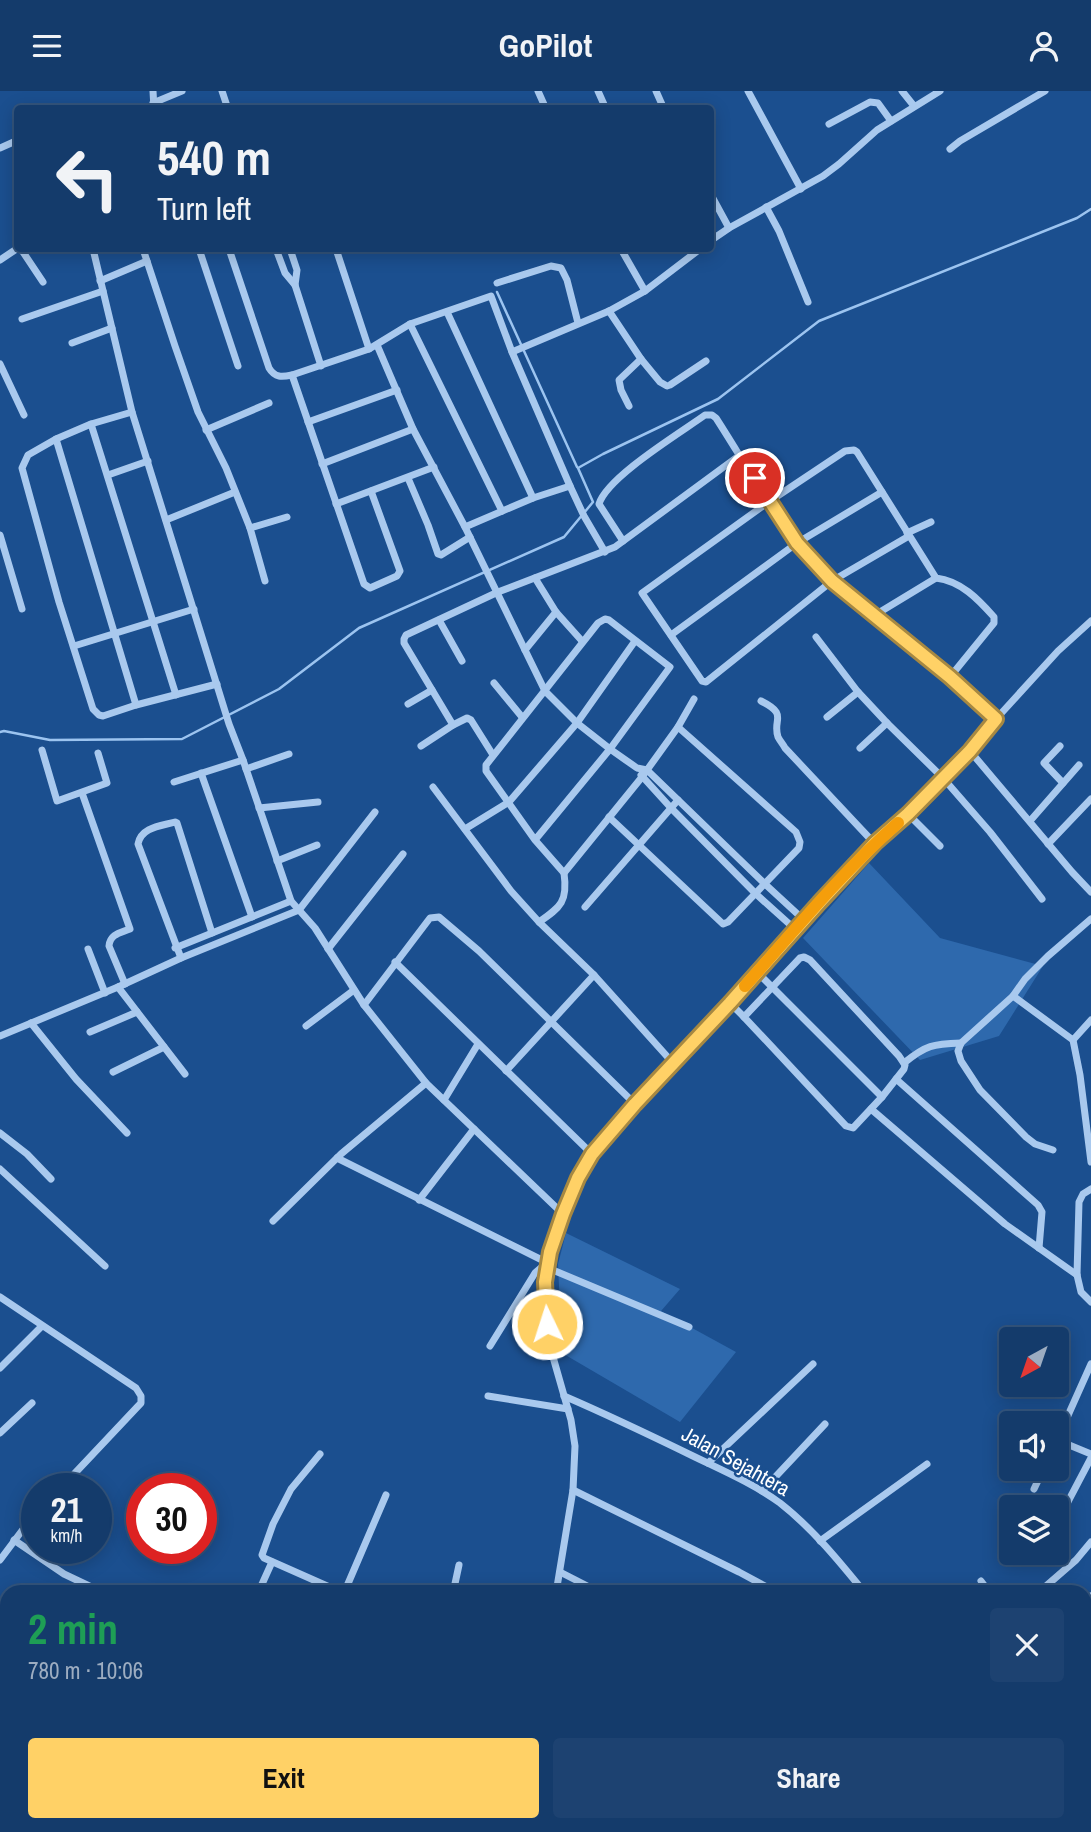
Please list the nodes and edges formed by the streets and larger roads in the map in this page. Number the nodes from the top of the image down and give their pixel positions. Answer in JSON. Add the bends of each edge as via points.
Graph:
{"nodes":[{"id":1,"x":182,"y":91,"type":"edge"},
{"id":2,"x":748,"y":91,"type":"edge"},
{"id":3,"x":902,"y":91,"type":"edge"},
{"id":4,"x":940,"y":91,"type":"edge"},
{"id":5,"x":1045,"y":91,"type":"edge"},
{"id":6,"x":156,"y":105,"type":"edge"},
{"id":7,"x":914,"y":106,"type":"junction"},
{"id":8,"x":891,"y":121,"type":"junction"},
{"id":9,"x":829,"y":124,"type":"dead end"},
{"id":10,"x":950,"y":149,"type":"dead end"},
{"id":11,"x":801,"y":189,"type":"junction"},
{"id":12,"x":714,"y":200,"type":"edge"},
{"id":13,"x":766,"y":207,"type":"junction"},
{"id":14,"x":729,"y":228,"type":"junction"},
{"id":15,"x":714,"y":238,"type":"edge"},
{"id":16,"x":22,"y":252,"type":"edge"},
{"id":17,"x":94,"y":252,"type":"edge"},
{"id":18,"x":145,"y":252,"type":"edge"},
{"id":19,"x":200,"y":252,"type":"edge"},
{"id":20,"x":230,"y":252,"type":"edge"},
{"id":21,"x":277,"y":252,"type":"edge"},
{"id":22,"x":291,"y":252,"type":"edge"},
{"id":23,"x":338,"y":252,"type":"edge"},
{"id":24,"x":623,"y":252,"type":"edge"},
{"id":25,"x":688,"y":252,"type":"edge"},
{"id":26,"x":147,"y":261,"type":"junction"},
{"id":27,"x":100,"y":281,"type":"junction"},
{"id":28,"x":43,"y":282,"type":"dead end"},
{"id":29,"x":497,"y":283,"type":"dead end"},
{"id":30,"x":295,"y":285,"type":"junction"},
{"id":31,"x":103,"y":291,"type":"junction"},
{"id":32,"x":645,"y":291,"type":"junction"},
{"id":33,"x":808,"y":302,"type":"dead end"},
{"id":34,"x":609,"y":311,"type":"junction"},
{"id":35,"x":446,"y":312,"type":"junction"},
{"id":36,"x":22,"y":319,"type":"dead end"},
{"id":37,"x":578,"y":323,"type":"junction"},
{"id":38,"x":410,"y":324,"type":"junction"},
{"id":39,"x":112,"y":328,"type":"junction"},
{"id":40,"x":72,"y":344,"type":"dead end"},
{"id":41,"x":373,"y":347,"type":"junction"},
{"id":42,"x":519,"y":349,"type":"junction"},
{"id":43,"x":641,"y":359,"type":"junction"},
{"id":44,"x":706,"y":361,"type":"dead end"},
{"id":45,"x":0,"y":364,"type":"edge"},
{"id":46,"x":238,"y":366,"type":"dead end"},
{"id":47,"x":321,"y":366,"type":"junction"},
{"id":48,"x":292,"y":376,"type":"junction"},
{"id":49,"x":397,"y":390,"type":"junction"},
{"id":50,"x":269,"y":403,"type":"dead end"},
{"id":51,"x":629,"y":406,"type":"dead end"},
{"id":52,"x":132,"y":412,"type":"junction"},
{"id":53,"x":24,"y":415,"type":"dead end"},
{"id":54,"x":308,"y":422,"type":"junction"},
{"id":55,"x":91,"y":423,"type":"junction"},
{"id":56,"x":413,"y":429,"type":"junction"},
{"id":57,"x":206,"y":430,"type":"junction"},
{"id":58,"x":56,"y":439,"type":"junction"},
{"id":59,"x":740,"y":455,"type":"junction"},
{"id":60,"x":148,"y":461,"type":"junction"},
{"id":61,"x":322,"y":464,"type":"junction"},
{"id":62,"x":435,"y":467,"type":"junction"},
{"id":63,"x":108,"y":475,"type":"junction"},
{"id":64,"x":408,"y":478,"type":"junction"},
{"id":65,"x":570,"y":486,"type":"junction"},
{"id":66,"x":371,"y":491,"type":"junction"},
{"id":67,"x":235,"y":492,"type":"junction"},
{"id":68,"x":883,"y":492,"type":"junction"},
{"id":69,"x":533,"y":498,"type":"junction"},
{"id":70,"x":770,"y":501,"type":"junction"},
{"id":71,"x":336,"y":504,"type":"junction"},
{"id":72,"x":502,"y":511,"type":"junction"},
{"id":73,"x":287,"y":517,"type":"dead end"},
{"id":74,"x":166,"y":520,"type":"junction"},
{"id":75,"x":931,"y":522,"type":"dead end"},
{"id":76,"x":466,"y":527,"type":"junction"},
{"id":77,"x":250,"y":528,"type":"junction"},
{"id":78,"x":908,"y":534,"type":"junction"},
{"id":79,"x":0,"y":535,"type":"edge"},
{"id":80,"x":470,"y":539,"type":"junction"},
{"id":81,"x":623,"y":541,"type":"junction"},
{"id":82,"x":797,"y":543,"type":"junction"},
{"id":83,"x":603,"y":549,"type":"junction"},
{"id":84,"x":536,"y":578,"type":"junction"},
{"id":85,"x":936,"y":578,"type":"junction"},
{"id":86,"x":265,"y":581,"type":"dead end"},
{"id":87,"x":832,"y":581,"type":"junction"},
{"id":88,"x":496,"y":589,"type":"junction"},
{"id":89,"x":22,"y":609,"type":"dead end"},
{"id":90,"x":194,"y":609,"type":"junction"},
{"id":91,"x":556,"y":612,"type":"junction"},
{"id":92,"x":875,"y":615,"type":"junction"},
{"id":93,"x":439,"y":620,"type":"junction"},
{"id":94,"x":1091,"y":621,"type":"edge"},
{"id":95,"x":153,"y":622,"type":"junction"},
{"id":96,"x":114,"y":634,"type":"junction"},
{"id":97,"x":671,"y":635,"type":"junction"},
{"id":98,"x":816,"y":637,"type":"dead end"},
{"id":99,"x":582,"y":641,"type":"junction"},
{"id":100,"x":635,"y":641,"type":"junction"},
{"id":101,"x":74,"y":646,"type":"junction"},
{"id":102,"x":525,"y":650,"type":"junction"},
{"id":103,"x":462,"y":661,"type":"dead end"},
{"id":104,"x":950,"y":677,"type":"junction"},
{"id":105,"x":494,"y":683,"type":"dead end"},
{"id":106,"x":217,"y":684,"type":"junction"},
{"id":107,"x":432,"y":690,"type":"junction"},
{"id":108,"x":545,"y":691,"type":"junction"},
{"id":109,"x":858,"y":692,"type":"junction"},
{"id":110,"x":176,"y":695,"type":"junction"},
{"id":111,"x":694,"y":699,"type":"dead end"},
{"id":112,"x":761,"y":701,"type":"dead end"},
{"id":113,"x":408,"y":704,"type":"dead end"},
{"id":114,"x":136,"y":705,"type":"junction"},
{"id":115,"x":522,"y":717,"type":"junction"},
{"id":116,"x":827,"y":717,"type":"dead end"},
{"id":117,"x":996,"y":719,"type":"junction"},
{"id":118,"x":577,"y":723,"type":"junction"},
{"id":119,"x":887,"y":723,"type":"junction"},
{"id":120,"x":453,"y":725,"type":"junction"},
{"id":121,"x":678,"y":727,"type":"junction"},
{"id":122,"x":421,"y":746,"type":"dead end"},
{"id":123,"x":1060,"y":746,"type":"dead end"},
{"id":124,"x":860,"y":748,"type":"dead end"},
{"id":125,"x":610,"y":749,"type":"junction"},
{"id":126,"x":42,"y":750,"type":"dead end"},
{"id":127,"x":970,"y":751,"type":"junction"},
{"id":128,"x":98,"y":753,"type":"dead end"},
{"id":129,"x":289,"y":754,"type":"dead end"},
{"id":130,"x":493,"y":755,"type":"junction"},
{"id":131,"x":245,"y":764,"type":"junction"},
{"id":132,"x":1079,"y":765,"type":"dead end"},
{"id":133,"x":201,"y":773,"type":"junction"},
{"id":134,"x":645,"y":773,"type":"junction"},
{"id":135,"x":943,"y":778,"type":"junction"},
{"id":136,"x":174,"y":782,"type":"dead end"},
{"id":137,"x":1063,"y":783,"type":"junction"},
{"id":138,"x":433,"y":787,"type":"dead end"},
{"id":139,"x":82,"y":793,"type":"junction"},
{"id":140,"x":1091,"y":799,"type":"edge"},
{"id":141,"x":678,"y":800,"type":"junction"},
{"id":142,"x":318,"y":801,"type":"dead end"},
{"id":143,"x":509,"y":802,"type":"junction"},
{"id":144,"x":259,"y":808,"type":"junction"},
{"id":145,"x":671,"y":808,"type":"junction"},
{"id":146,"x":375,"y":812,"type":"dead end"},
{"id":147,"x":908,"y":814,"type":"junction"},
{"id":148,"x":609,"y":817,"type":"junction"},
{"id":149,"x":1030,"y":821,"type":"junction"},
{"id":150,"x":465,"y":829,"type":"junction"},
{"id":151,"x":535,"y":840,"type":"junction"},
{"id":152,"x":875,"y":843,"type":"junction"},
{"id":153,"x":1048,"y":844,"type":"junction"},
{"id":154,"x":317,"y":845,"type":"dead end"},
{"id":155,"x":638,"y":846,"type":"junction"},
{"id":156,"x":940,"y":846,"type":"dead end"},
{"id":157,"x":403,"y":854,"type":"dead end"},
{"id":158,"x":277,"y":861,"type":"junction"},
{"id":159,"x":564,"y":873,"type":"junction"},
{"id":160,"x":765,"y":884,"type":"junction"},
{"id":161,"x":1090,"y":890,"type":"edge"},
{"id":162,"x":756,"y":894,"type":"junction"},
{"id":163,"x":1042,"y":899,"type":"dead end"},
{"id":164,"x":291,"y":901,"type":"junction"},
{"id":165,"x":585,"y":907,"type":"dead end"},
{"id":166,"x":299,"y":910,"type":"junction"},
{"id":167,"x":251,"y":917,"type":"junction"},
{"id":168,"x":1091,"y":919,"type":"edge"},
{"id":169,"x":804,"y":920,"type":"junction"},
{"id":170,"x":539,"y":922,"type":"junction"},
{"id":171,"x":796,"y":930,"type":"junction"},
{"id":172,"x":212,"y":933,"type":"junction"},
{"id":173,"x":176,"y":948,"type":"junction"},
{"id":174,"x":88,"y":949,"type":"dead end"},
{"id":175,"x":328,"y":949,"type":"junction"},
{"id":176,"x":181,"y":958,"type":"junction"},
{"id":177,"x":395,"y":962,"type":"junction"},
{"id":178,"x":757,"y":972,"type":"junction"},
{"id":179,"x":594,"y":975,"type":"junction"},
{"id":180,"x":122,"y":985,"type":"junction"},
{"id":181,"x":772,"y":986,"type":"junction"},
{"id":182,"x":354,"y":990,"type":"junction"},
{"id":183,"x":105,"y":993,"type":"junction"},
{"id":184,"x":1013,"y":996,"type":"junction"},
{"id":185,"x":730,"y":1003,"type":"junction"},
{"id":186,"x":364,"y":1005,"type":"junction"},
{"id":187,"x":137,"y":1012,"type":"junction"},
{"id":188,"x":744,"y":1017,"type":"junction"},
{"id":189,"x":1091,"y":1020,"type":"edge"},
{"id":190,"x":550,"y":1021,"type":"junction"},
{"id":191,"x":31,"y":1023,"type":"junction"},
{"id":192,"x":306,"y":1025,"type":"dead end"},
{"id":193,"x":90,"y":1032,"type":"dead end"},
{"id":194,"x":0,"y":1037,"type":"edge"},
{"id":195,"x":1073,"y":1040,"type":"junction"},
{"id":196,"x":961,"y":1043,"type":"junction"},
{"id":197,"x":478,"y":1044,"type":"junction"},
{"id":198,"x":164,"y":1047,"type":"junction"},
{"id":199,"x":673,"y":1063,"type":"junction"},
{"id":200,"x":904,"y":1063,"type":"junction"},
{"id":201,"x":506,"y":1071,"type":"junction"},
{"id":202,"x":113,"y":1072,"type":"dead end"},
{"id":203,"x":185,"y":1075,"type":"dead end"},
{"id":204,"x":1080,"y":1075,"type":"junction"},
{"id":205,"x":1091,"y":1075,"type":"edge"},
{"id":206,"x":896,"y":1079,"type":"junction"},
{"id":207,"x":426,"y":1083,"type":"junction"},
{"id":208,"x":882,"y":1097,"type":"junction"},
{"id":209,"x":444,"y":1100,"type":"junction"},
{"id":210,"x":635,"y":1104,"type":"junction"},
{"id":211,"x":871,"y":1109,"type":"junction"},
{"id":212,"x":1088,"y":1126,"type":"edge"},
{"id":213,"x":474,"y":1129,"type":"junction"},
{"id":214,"x":0,"y":1133,"type":"edge"},
{"id":215,"x":127,"y":1133,"type":"dead end"},
{"id":216,"x":1053,"y":1150,"type":"dead end"},
{"id":217,"x":592,"y":1154,"type":"junction"},
{"id":218,"x":337,"y":1158,"type":"junction"},
{"id":219,"x":1091,"y":1162,"type":"edge"},
{"id":220,"x":0,"y":1168,"type":"edge"},
{"id":221,"x":51,"y":1179,"type":"dead end"},
{"id":222,"x":1091,"y":1189,"type":"edge"},
{"id":223,"x":419,"y":1200,"type":"junction"},
{"id":224,"x":563,"y":1214,"type":"junction"},
{"id":225,"x":273,"y":1221,"type":"dead end"},
{"id":226,"x":1038,"y":1248,"type":"junction"},
{"id":227,"x":548,"y":1265,"type":"junction"},
{"id":228,"x":105,"y":1266,"type":"dead end"},
{"id":229,"x":1077,"y":1275,"type":"junction"},
{"id":230,"x":2,"y":1302,"type":"edge"},
{"id":231,"x":1091,"y":1302,"type":"edge"},
{"id":232,"x":42,"y":1326,"type":"junction"},
{"id":233,"x":689,"y":1327,"type":"dead end"},
{"id":234,"x":489,"y":1346,"type":"dead end"},
{"id":235,"x":813,"y":1364,"type":"dead end"},
{"id":236,"x":1091,"y":1364,"type":"edge"},
{"id":237,"x":0,"y":1368,"type":"edge"},
{"id":238,"x":564,"y":1396,"type":"junction"},
{"id":239,"x":488,"y":1397,"type":"dead end"},
{"id":240,"x":32,"y":1403,"type":"dead end"},
{"id":241,"x":568,"y":1409,"type":"junction"},
{"id":242,"x":1069,"y":1413,"type":"edge"},
{"id":243,"x":825,"y":1424,"type":"dead end"},
{"id":244,"x":0,"y":1433,"type":"edge"},
{"id":245,"x":1069,"y":1446,"type":"edge"},
{"id":246,"x":320,"y":1454,"type":"dead end"},
{"id":247,"x":1091,"y":1456,"type":"edge"},
{"id":248,"x":708,"y":1463,"type":"junction"},
{"id":249,"x":927,"y":1464,"type":"dead end"},
{"id":250,"x":75,"y":1473,"type":"edge"},
{"id":251,"x":1038,"y":1481,"type":"edge"},
{"id":252,"x":1034,"y":1489,"type":"dead end"},
{"id":253,"x":573,"y":1490,"type":"junction"},
{"id":254,"x":762,"y":1490,"type":"junction"},
{"id":255,"x":386,"y":1495,"type":"dead end"},
{"id":256,"x":1069,"y":1499,"type":"edge"},
{"id":257,"x":21,"y":1532,"type":"edge"},
{"id":258,"x":14,"y":1540,"type":"junction"},
{"id":259,"x":820,"y":1541,"type":"junction"},
{"id":260,"x":1091,"y":1542,"type":"edge"},
{"id":261,"x":0,"y":1560,"type":"edge"},
{"id":262,"x":272,"y":1562,"type":"junction"},
{"id":263,"x":459,"y":1565,"type":"dead end"},
{"id":264,"x":560,"y":1572,"type":"junction"},
{"id":265,"x":981,"y":1581,"type":"dead end"},
{"id":266,"x":85,"y":1585,"type":"edge"},
{"id":267,"x":262,"y":1585,"type":"edge"},
{"id":268,"x":325,"y":1585,"type":"edge"},
{"id":269,"x":347,"y":1585,"type":"edge"},
{"id":270,"x":455,"y":1585,"type":"edge"},
{"id":271,"x":558,"y":1585,"type":"edge"},
{"id":272,"x":585,"y":1585,"type":"edge"},
{"id":273,"x":763,"y":1585,"type":"edge"},
{"id":274,"x":858,"y":1585,"type":"edge"},
{"id":275,"x":984,"y":1585,"type":"edge"},
{"id":276,"x":1047,"y":1585,"type":"edge"}],
"edges":[{"from":1,"to":6,"type":"street"},
{"from":2,"to":11,"type":"street"},
{"from":3,"to":7,"type":"street"},
{"from":4,"to":7,"type":"street"},
{"from":5,"to":10,"type":"street"},
{"from":7,"to":8,"type":"street"},
{"from":8,"to":9,"type":"street","via":[[878,103],[870,102]]},
{"from":8,"to":11,"type":"street"},
{"from":11,"to":13,"type":"street"},
{"from":12,"to":14,"type":"street"},
{"from":13,"to":14,"type":"street"},
{"from":13,"to":33,"type":"street"},
{"from":14,"to":15,"type":"street"},
{"from":16,"to":28,"type":"street"},
{"from":17,"to":27,"type":"street"},
{"from":18,"to":26,"type":"street"},
{"from":19,"to":46,"type":"street"},
{"from":20,"to":48,"type":"street","via":[[269,369],[276,376]]},
{"from":21,"to":30,"type":"street"},
{"from":22,"to":30,"type":"street","via":[[297,270]]},
{"from":23,"to":41,"type":"street"},
{"from":24,"to":32,"type":"street"},
{"from":25,"to":32,"type":"street"},
{"from":26,"to":27,"type":"street"},
{"from":26,"to":57,"type":"street"},
{"from":27,"to":31,"type":"street"},
{"from":29,"to":37,"type":"street","via":[[551,266],[561,268]]},
{"from":30,"to":47,"type":"street"},
{"from":31,"to":36,"type":"street"},
{"from":31,"to":39,"type":"street"},
{"from":32,"to":34,"type":"street"},
{"from":34,"to":37,"type":"street"},
{"from":34,"to":43,"type":"street"},
{"from":35,"to":38,"type":"street"},
{"from":35,"to":42,"type":"street","via":[[491,296]]},
{"from":35,"to":69,"type":"street"},
{"from":37,"to":42,"type":"street"},
{"from":38,"to":41,"type":"street"},
{"from":38,"to":72,"type":"street"},
{"from":39,"to":40,"type":"street"},
{"from":39,"to":52,"type":"street"},
{"from":41,"to":47,"type":"street"},
{"from":41,"to":49,"type":"street"},
{"from":42,"to":65,"type":"street"},
{"from":43,"to":44,"type":"street","via":[[667,386]]},
{"from":43,"to":51,"type":"street","via":[[619,380]]},
{"from":45,"to":53,"type":"street"},
{"from":47,"to":48,"type":"street"},
{"from":48,"to":54,"type":"street"},
{"from":49,"to":54,"type":"street"},
{"from":49,"to":56,"type":"street"},
{"from":50,"to":57,"type":"street"},
{"from":52,"to":55,"type":"street"},
{"from":52,"to":60,"type":"street"},
{"from":54,"to":61,"type":"street"},
{"from":55,"to":58,"type":"street"},
{"from":55,"to":63,"type":"street"},
{"from":56,"to":61,"type":"street"},
{"from":56,"to":62,"type":"street"},
{"from":57,"to":67,"type":"street"},
{"from":58,"to":96,"type":"street"},
{"from":58,"to":101,"type":"street","via":[[28,455],[22,468]]},
{"from":59,"to":70,"type":"street"},
{"from":59,"to":81,"type":"street"},
{"from":59,"to":81,"type":"street","via":[[716,418],[705,415],[624,473],[599,504]]},
{"from":60,"to":63,"type":"street"},
{"from":60,"to":74,"type":"street"},
{"from":61,"to":71,"type":"street"},
{"from":62,"to":64,"type":"street"},
{"from":62,"to":76,"type":"street"},
{"from":63,"to":95,"type":"street"},
{"from":64,"to":66,"type":"street"},
{"from":64,"to":80,"type":"street","via":[[438,554]]},
{"from":65,"to":69,"type":"street"},
{"from":65,"to":83,"type":"street"},
{"from":66,"to":71,"type":"street"},
{"from":66,"to":71,"type":"street","via":[[400,571],[370,588],[364,584]]},
{"from":67,"to":74,"type":"street"},
{"from":67,"to":77,"type":"street"},
{"from":68,"to":70,"type":"street","via":[[858,452],[850,450]]},
{"from":68,"to":78,"type":"street"},
{"from":68,"to":82,"type":"street"},
{"from":69,"to":72,"type":"street"},
{"from":70,"to":82,"type":"street"},
{"from":70,"to":97,"type":"street","via":[[642,593]]},
{"from":72,"to":76,"type":"street"},
{"from":73,"to":77,"type":"street"},
{"from":74,"to":90,"type":"street"},
{"from":75,"to":78,"type":"street"},
{"from":76,"to":80,"type":"street"},
{"from":77,"to":86,"type":"street"},
{"from":78,"to":85,"type":"street"},
{"from":78,"to":87,"type":"street"},
{"from":79,"to":89,"type":"street"},
{"from":80,"to":88,"type":"street"},
{"from":81,"to":83,"type":"street"},
{"from":82,"to":87,"type":"street"},
{"from":82,"to":97,"type":"street"},
{"from":83,"to":84,"type":"street"},
{"from":84,"to":88,"type":"street"},
{"from":84,"to":91,"type":"street"},
{"from":85,"to":92,"type":"street"},
{"from":85,"to":104,"type":"street","via":[[961,587],[995,620]]},
{"from":87,"to":92,"type":"street"},
{"from":87,"to":97,"type":"street","via":[[706,682]]},
{"from":88,"to":93,"type":"street"},
{"from":88,"to":102,"type":"street"},
{"from":90,"to":95,"type":"street"},
{"from":90,"to":106,"type":"street"},
{"from":91,"to":99,"type":"street"},
{"from":91,"to":102,"type":"street"},
{"from":92,"to":104,"type":"street"},
{"from":93,"to":103,"type":"street"},
{"from":93,"to":107,"type":"street","via":[[406,635],[404,641]]},
{"from":94,"to":117,"type":"street"},
{"from":95,"to":96,"type":"street"},
{"from":95,"to":110,"type":"street"},
{"from":96,"to":101,"type":"street"},
{"from":96,"to":114,"type":"street"},
{"from":98,"to":109,"type":"street"},
{"from":99,"to":100,"type":"street","via":[[605,619]]},
{"from":99,"to":108,"type":"street"},
{"from":100,"to":118,"type":"street"},
{"from":100,"to":125,"type":"street","via":[[670,667]]},
{"from":101,"to":114,"type":"street","via":[[96,713],[103,716]]},
{"from":102,"to":108,"type":"street"},
{"from":104,"to":117,"type":"street"},
{"from":105,"to":115,"type":"street"},
{"from":106,"to":110,"type":"street"},
{"from":106,"to":131,"type":"street"},
{"from":107,"to":113,"type":"street"},
{"from":107,"to":120,"type":"street"},
{"from":108,"to":115,"type":"street"},
{"from":108,"to":118,"type":"street"},
{"from":109,"to":116,"type":"street"},
{"from":109,"to":119,"type":"street"},
{"from":110,"to":114,"type":"street"},
{"from":111,"to":121,"type":"street"},
{"from":112,"to":152,"type":"street","via":[[777,713],[778,736],[785,748]]},
{"from":115,"to":130,"type":"street"},
{"from":117,"to":127,"type":"street"},
{"from":118,"to":125,"type":"street"},
{"from":118,"to":143,"type":"street"},
{"from":119,"to":124,"type":"street"},
{"from":119,"to":135,"type":"street"},
{"from":120,"to":122,"type":"street"},
{"from":120,"to":130,"type":"street","via":[[471,720]]},
{"from":121,"to":134,"type":"street"},
{"from":121,"to":160,"type":"street","via":[[799,837],[799,848]]},
{"from":123,"to":137,"type":"street","via":[[1045,763]]},
{"from":125,"to":134,"type":"street"},
{"from":125,"to":151,"type":"street"},
{"from":126,"to":139,"type":"street","via":[[57,801]]},
{"from":127,"to":135,"type":"street"},
{"from":127,"to":149,"type":"street"},
{"from":128,"to":139,"type":"street","via":[[107,783]]},
{"from":129,"to":131,"type":"street"},
{"from":130,"to":143,"type":"street","via":[[486,771]]},
{"from":131,"to":133,"type":"street"},
{"from":131,"to":144,"type":"street"},
{"from":132,"to":137,"type":"street"},
{"from":133,"to":136,"type":"street"},
{"from":133,"to":167,"type":"street"},
{"from":134,"to":141,"type":"street"},
{"from":134,"to":145,"type":"street"},
{"from":134,"to":148,"type":"street"},
{"from":135,"to":147,"type":"street"},
{"from":135,"to":163,"type":"street"},
{"from":137,"to":149,"type":"street"},
{"from":138,"to":150,"type":"street"},
{"from":139,"to":180,"type":"street","via":[[130,929],[109,940]]},
{"from":140,"to":153,"type":"street"},
{"from":141,"to":145,"type":"street"},
{"from":141,"to":160,"type":"street"},
{"from":142,"to":144,"type":"street"},
{"from":143,"to":150,"type":"street"},
{"from":143,"to":151,"type":"street"},
{"from":144,"to":158,"type":"street"},
{"from":145,"to":155,"type":"street"},
{"from":145,"to":162,"type":"street"},
{"from":146,"to":166,"type":"street"},
{"from":147,"to":152,"type":"street"},
{"from":147,"to":156,"type":"street"},
{"from":148,"to":155,"type":"street"},
{"from":148,"to":159,"type":"street"},
{"from":149,"to":153,"type":"street"},
{"from":150,"to":170,"type":"street"},
{"from":151,"to":159,"type":"street"},
{"from":152,"to":169,"type":"street"},
{"from":153,"to":161,"type":"street"},
{"from":154,"to":158,"type":"street"},
{"from":155,"to":162,"type":"street","via":[[723,924]]},
{"from":155,"to":165,"type":"street"},
{"from":157,"to":175,"type":"street"},
{"from":158,"to":164,"type":"street"},
{"from":159,"to":170,"type":"street","via":[[561,904]]},
{"from":160,"to":162,"type":"street"},
{"from":160,"to":169,"type":"street"},
{"from":162,"to":171,"type":"street"},
{"from":164,"to":166,"type":"street"},
{"from":164,"to":167,"type":"street"},
{"from":166,"to":175,"type":"street"},
{"from":166,"to":176,"type":"street"},
{"from":167,"to":172,"type":"street"},
{"from":168,"to":184,"type":"street","via":[[1048,956]]},
{"from":169,"to":171,"type":"street"},
{"from":170,"to":179,"type":"street"},
{"from":171,"to":178,"type":"street"},
{"from":172,"to":173,"type":"street"},
{"from":172,"to":173,"type":"street","via":[[177,823],[150,829],[138,843]]},
{"from":173,"to":176,"type":"street"},
{"from":174,"to":183,"type":"street"},
{"from":175,"to":182,"type":"street"},
{"from":176,"to":180,"type":"street"},
{"from":177,"to":186,"type":"street"},
{"from":177,"to":190,"type":"street","via":[[430,918],[439,916]]},
{"from":177,"to":197,"type":"street"},
{"from":178,"to":181,"type":"street"},
{"from":178,"to":185,"type":"street"},
{"from":179,"to":190,"type":"street"},
{"from":179,"to":199,"type":"street"},
{"from":180,"to":183,"type":"street"},
{"from":180,"to":187,"type":"street"},
{"from":181,"to":188,"type":"street"},
{"from":181,"to":200,"type":"street","via":[[800,958],[807,958]]},
{"from":181,"to":208,"type":"street"},
{"from":182,"to":186,"type":"street"},
{"from":182,"to":192,"type":"street"},
{"from":183,"to":191,"type":"street"},
{"from":184,"to":195,"type":"street"},
{"from":184,"to":196,"type":"street"},
{"from":185,"to":188,"type":"street"},
{"from":185,"to":199,"type":"street"},
{"from":186,"to":207,"type":"street"},
{"from":187,"to":193,"type":"street"},
{"from":187,"to":198,"type":"street"},
{"from":188,"to":211,"type":"street","via":[[848,1127],[854,1127]]},
{"from":189,"to":195,"type":"street"},
{"from":190,"to":201,"type":"street"},
{"from":190,"to":210,"type":"street"},
{"from":191,"to":194,"type":"street"},
{"from":191,"to":215,"type":"street"},
{"from":195,"to":204,"type":"street"},
{"from":196,"to":200,"type":"street","via":[[931,1045]]},
{"from":196,"to":216,"type":"street","via":[[961,1061],[980,1090],[1026,1137]]},
{"from":197,"to":201,"type":"street"},
{"from":197,"to":209,"type":"street"},
{"from":198,"to":202,"type":"street"},
{"from":198,"to":203,"type":"street"},
{"from":199,"to":210,"type":"street"},
{"from":200,"to":206,"type":"street"},
{"from":201,"to":217,"type":"street"},
{"from":204,"to":205,"type":"street"},
{"from":204,"to":212,"type":"street"},
{"from":206,"to":208,"type":"street"},
{"from":206,"to":226,"type":"street","via":[[1038,1205],[1042,1212]]},
{"from":207,"to":209,"type":"street"},
{"from":207,"to":218,"type":"street"},
{"from":208,"to":211,"type":"street"},
{"from":209,"to":213,"type":"street"},
{"from":210,"to":217,"type":"street"},
{"from":211,"to":226,"type":"street"},
{"from":212,"to":219,"type":"street"},
{"from":213,"to":223,"type":"street"},
{"from":213,"to":224,"type":"street"},
{"from":214,"to":221,"type":"street"},
{"from":217,"to":224,"type":"street"},
{"from":218,"to":223,"type":"street"},
{"from":218,"to":225,"type":"street"},
{"from":220,"to":228,"type":"street"},
{"from":222,"to":229,"type":"street","via":[[1079,1202]]},
{"from":223,"to":227,"type":"street"},
{"from":224,"to":227,"type":"street"},
{"from":226,"to":229,"type":"street"},
{"from":227,"to":233,"type":"street"},
{"from":227,"to":234,"type":"street","via":[[537,1270]]},
{"from":227,"to":238,"type":"street","via":[[547,1324]]},
{"from":229,"to":231,"type":"street","via":[[1080,1292]]},
{"from":230,"to":232,"type":"street"},
{"from":232,"to":237,"type":"street"},
{"from":232,"to":250,"type":"street","via":[[136,1388],[141,1396],[141,1403]]},
{"from":235,"to":248,"type":"street"},
{"from":236,"to":242,"type":"street"},
{"from":238,"to":241,"type":"street"},
{"from":238,"to":248,"type":"street","name":"Jalan Sejahtera"},
{"from":239,"to":241,"type":"street"},
{"from":240,"to":244,"type":"street"},
{"from":241,"to":253,"type":"street","via":[[575,1446]]},
{"from":243,"to":254,"type":"street"},
{"from":245,"to":247,"type":"street"},
{"from":246,"to":262,"type":"street","via":[[291,1489],[273,1524],[262,1554]]},
{"from":247,"to":256,"type":"street"},
{"from":248,"to":254,"type":"street","name":"Jalan Sejahtera"},
{"from":249,"to":259,"type":"street"},
{"from":251,"to":252,"type":"street"},
{"from":253,"to":264,"type":"street"},
{"from":253,"to":273,"type":"street"},
{"from":254,"to":259,"type":"street","name":"Jalan Sejahtera"},
{"from":255,"to":269,"type":"street"},
{"from":257,"to":258,"type":"street"},
{"from":258,"to":261,"type":"street"},
{"from":258,"to":266,"type":"street"},
{"from":259,"to":274,"type":"street","name":"Jalan Sejahtera"},
{"from":260,"to":276,"type":"street"},
{"from":262,"to":267,"type":"street"},
{"from":262,"to":268,"type":"street"},
{"from":263,"to":270,"type":"street"},
{"from":264,"to":271,"type":"street"},
{"from":264,"to":272,"type":"street"},
{"from":265,"to":275,"type":"street"}]}
